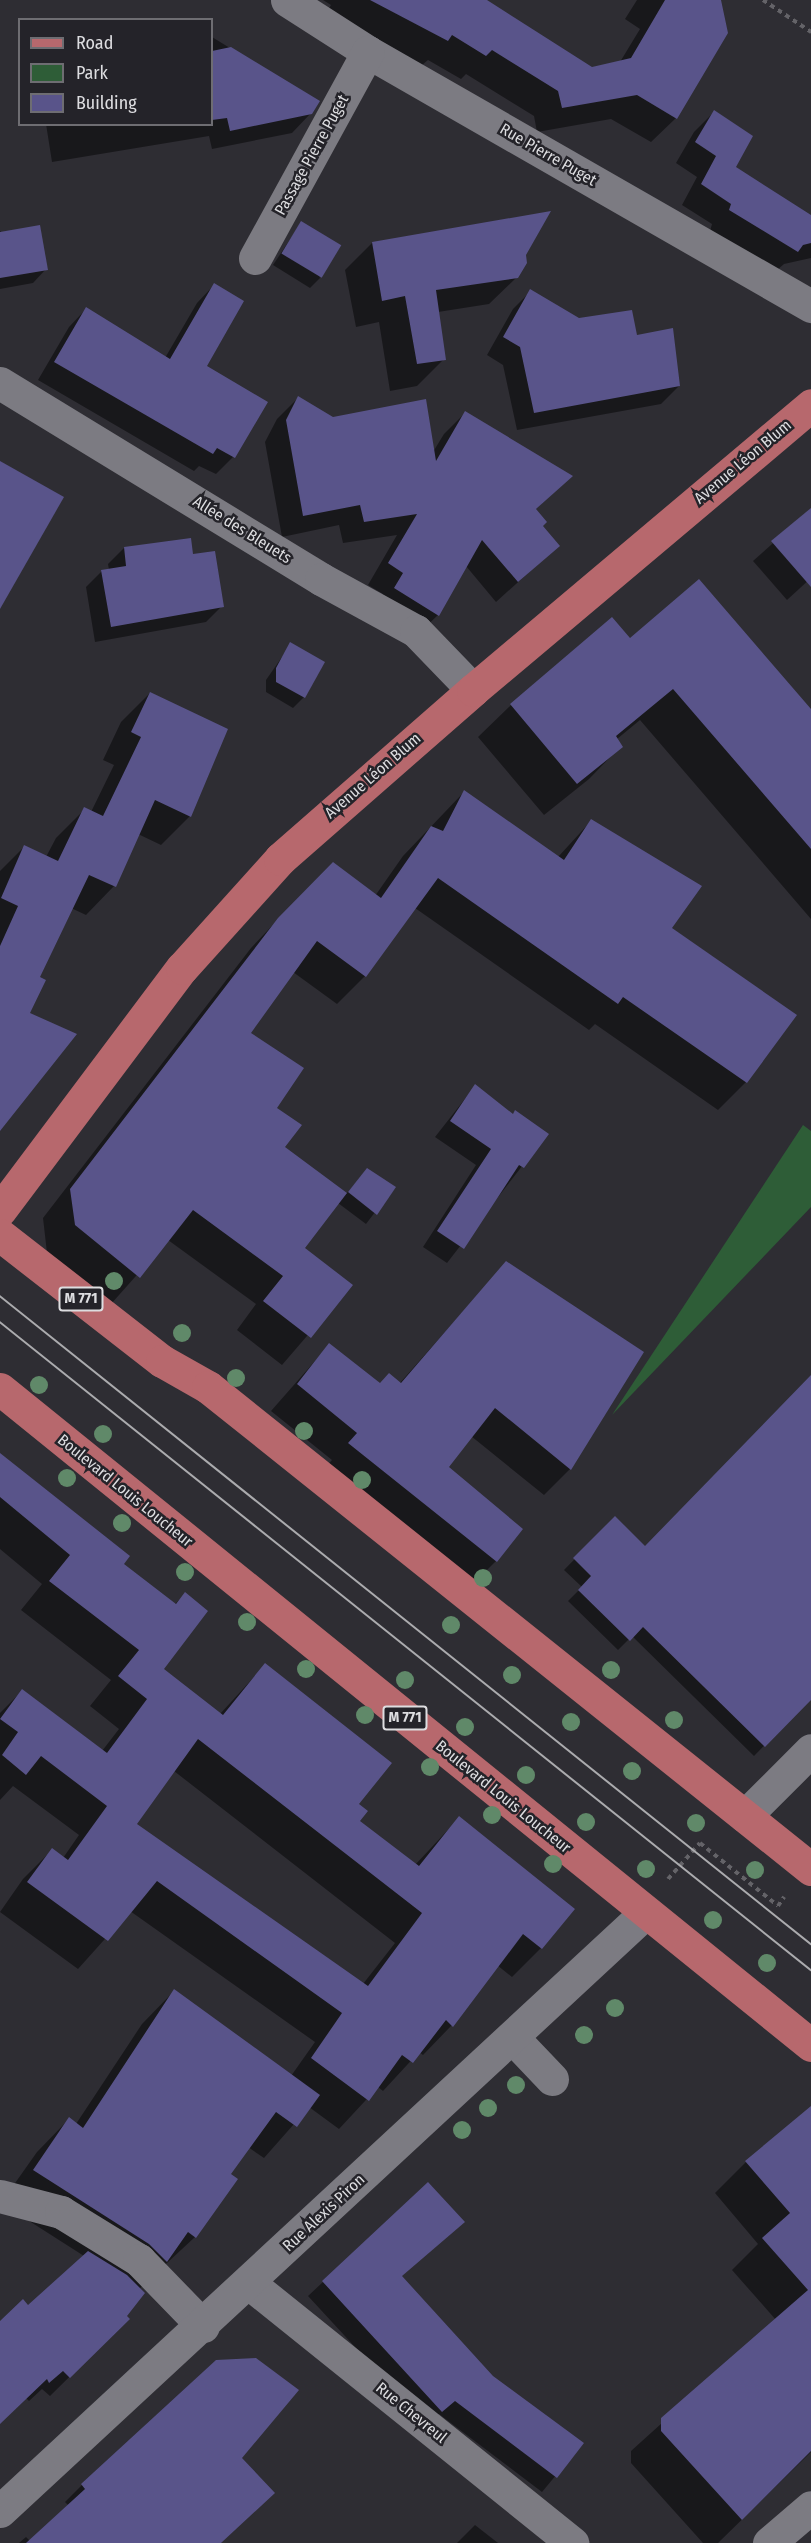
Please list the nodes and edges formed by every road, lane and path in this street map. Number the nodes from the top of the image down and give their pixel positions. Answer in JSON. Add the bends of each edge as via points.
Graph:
{"nodes":[{"id":1,"x":287,"y":0,"type":"edge"},
{"id":2,"x":763,"y":0,"type":"edge"},
{"id":3,"x":811,"y":32,"type":"edge"},
{"id":4,"x":368,"y":52,"type":"junction"},
{"id":5,"x":255,"y":258,"type":"dead end"},
{"id":6,"x":811,"y":306,"type":"edge"},
{"id":7,"x":0,"y":383,"type":"edge"},
{"id":8,"x":811,"y":405,"type":"edge"},
{"id":9,"x":473,"y":690,"type":"junction"},
{"id":10,"x":0,"y":1210,"type":"edge"},
{"id":11,"x":0,"y":1235,"type":"edge"},
{"id":12,"x":0,"y":1389,"type":"edge"},
{"id":13,"x":811,"y":1750,"type":"edge"},
{"id":14,"x":745,"y":1816,"type":"junction"},
{"id":15,"x":700,"y":1843,"type":"dead end"},
{"id":16,"x":811,"y":1869,"type":"edge"},
{"id":17,"x":670,"y":1880,"type":"dead end"},
{"id":18,"x":645,"y":1913,"type":"junction"},
{"id":19,"x":512,"y":2037,"type":"junction"},
{"id":20,"x":811,"y":2045,"type":"edge"},
{"id":21,"x":552,"y":2079,"type":"dead end"},
{"id":22,"x":0,"y":2196,"type":"edge"},
{"id":23,"x":249,"y":2283,"type":"junction"},
{"id":24,"x":203,"y":2326,"type":"junction"},
{"id":25,"x":811,"y":2507,"type":"edge"},
{"id":26,"x":0,"y":2511,"type":"edge"},
{"id":27,"x":573,"y":2543,"type":"edge"},
{"id":28,"x":769,"y":2543,"type":"edge"}],
"edges":[{"from":1,"to":4,"type":"street","name":"Rue Pierre Puget"},
{"from":2,"to":3,"type":"path"},
{"from":4,"to":5,"type":"street","name":"Passage Pierre Puget"},
{"from":4,"to":6,"type":"street","name":"Rue Pierre Puget"},
{"from":7,"to":9,"type":"street","name":"Allée des Bleuets","via":[[321,579],[416,631]]},
{"from":8,"to":9,"type":"main road","name":"Avenue Léon Blum"},
{"from":9,"to":10,"type":"main road","name":"Avenue Léon Blum","via":[[280,859],[227,916],[182,968]]},
{"from":11,"to":14,"type":"main road","number":"M 771","via":[[162,1361],[208,1388]]},
{"from":12,"to":18,"type":"main road","name":"Boulevard Louis Loucheur","number":"M 771"},
{"from":13,"to":14,"type":"street"},
{"from":14,"to":16,"type":"main road","number":"M 771"},
{"from":15,"to":17,"type":"path"},
{"from":18,"to":19,"type":"street","name":"Rue Alexis Piron"},
{"from":18,"to":20,"type":"main road","name":"Boulevard Louis Loucheur","number":"M 771"},
{"from":19,"to":21,"type":"street"},
{"from":19,"to":23,"type":"street","name":"Rue Alexis Piron"},
{"from":22,"to":24,"type":"street","via":[[61,2212],[139,2260]]},
{"from":23,"to":24,"type":"street","name":"Rue Alexis Piron"},
{"from":23,"to":27,"type":"street","name":"Rue Chevreul"},
{"from":24,"to":26,"type":"street","name":"Rue Alexis Piron"},
{"from":25,"to":28,"type":"street"}]}
